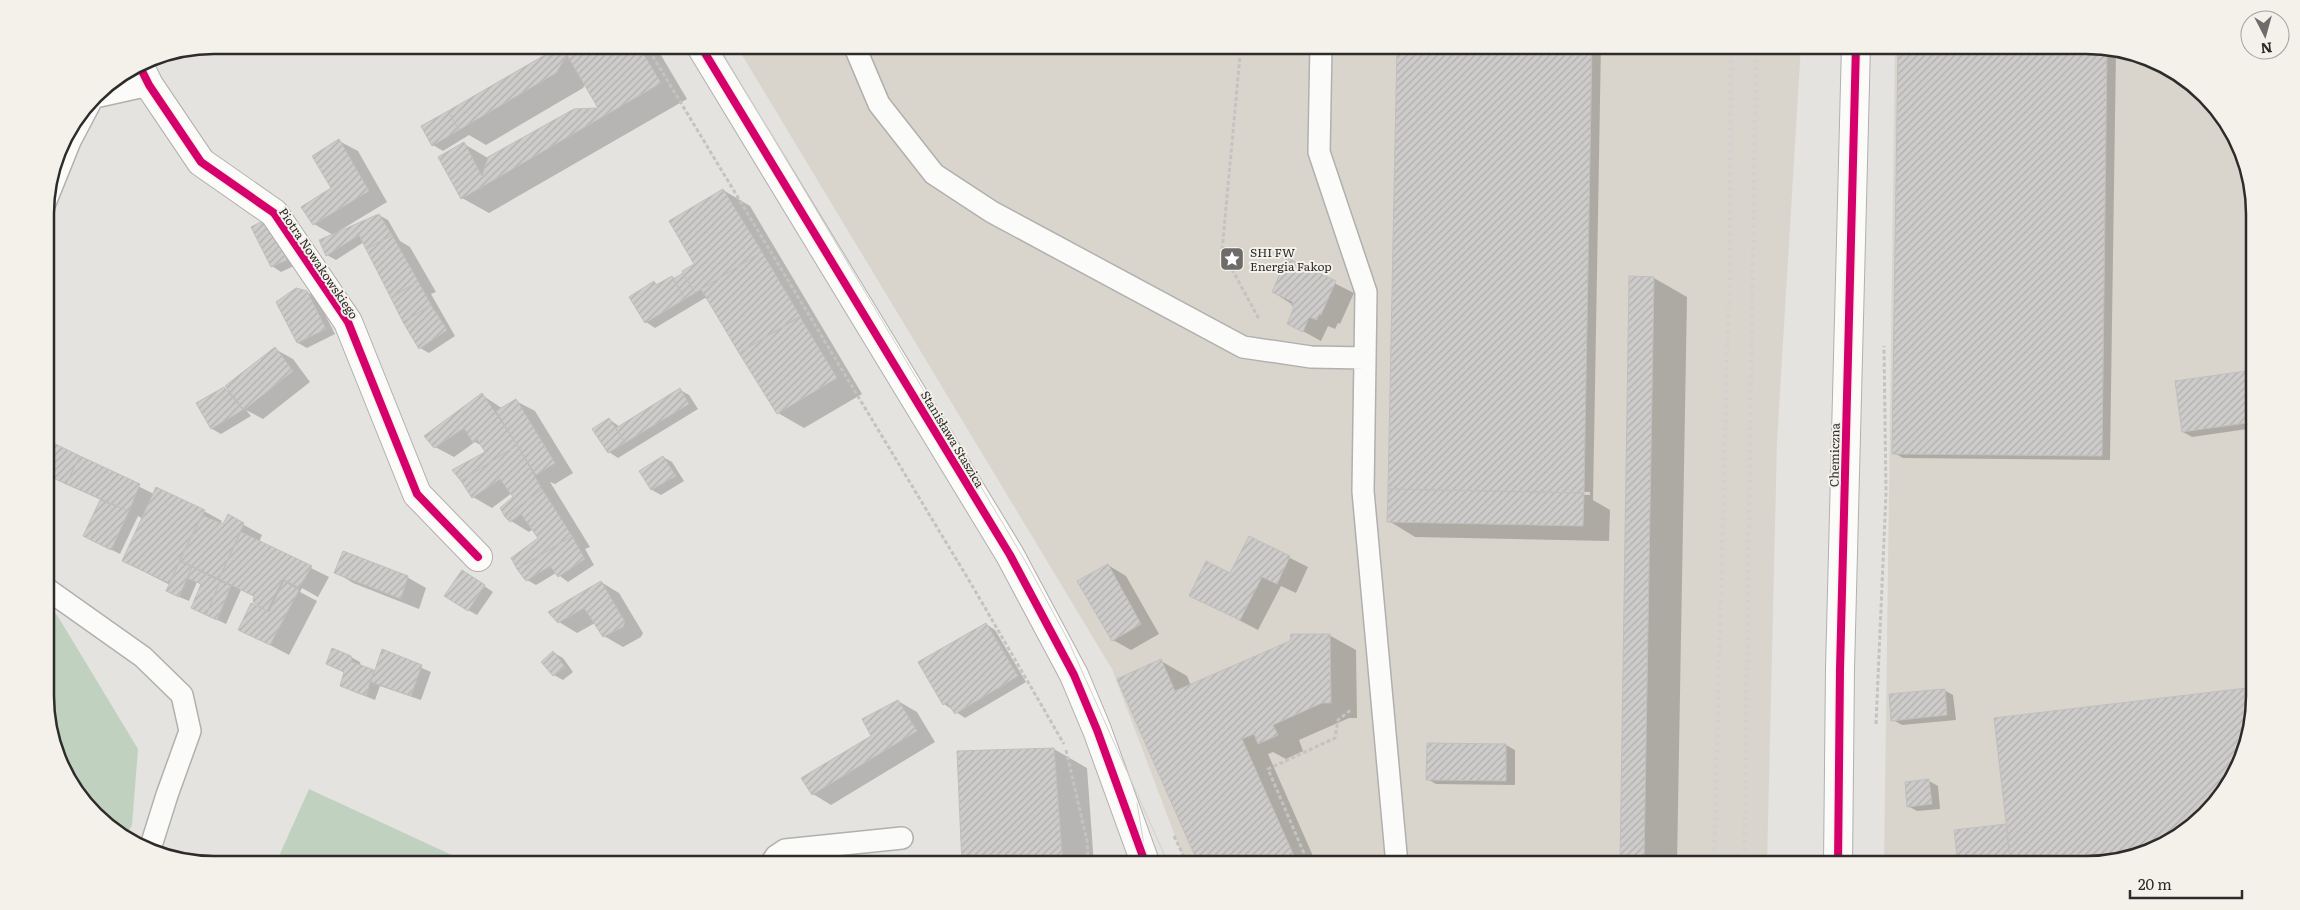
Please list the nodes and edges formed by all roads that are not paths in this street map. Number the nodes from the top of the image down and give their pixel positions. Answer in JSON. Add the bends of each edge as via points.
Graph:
{"nodes":[{"id":1,"x":705,"y":54,"type":"edge"},
{"id":2,"x":858,"y":54,"type":"edge"},
{"id":3,"x":1321,"y":54,"type":"edge"},
{"id":4,"x":1856,"y":54,"type":"edge"},
{"id":5,"x":144,"y":75,"type":"edge"},
{"id":6,"x":117,"y":87,"type":"edge"},
{"id":7,"x":1365,"y":358,"type":"junction"},
{"id":8,"x":478,"y":557,"type":"dead end"},
{"id":9,"x":54,"y":593,"type":"edge"},
{"id":10,"x":902,"y":838,"type":"dead end"},
{"id":11,"x":152,"y":843,"type":"edge"},
{"id":12,"x":776,"y":856,"type":"edge"},
{"id":13,"x":1143,"y":856,"type":"edge"},
{"id":14,"x":1396,"y":856,"type":"edge"},
{"id":15,"x":1838,"y":856,"type":"edge"}],
"edges":[{"from":1,"to":13,"type":"street","name":"Stanisława Staszica","via":[[1010,555],[1074,675]]},
{"from":2,"to":7,"type":"lane","via":[[879,104],[934,174],[992,212],[1242,347],[1311,357]]},
{"from":3,"to":7,"type":"lane","via":[[1319,152],[1366,292]]},
{"from":4,"to":15,"type":"street","name":"Chemiczna"},
{"from":5,"to":6,"type":"lane"},
{"from":5,"to":8,"type":"street","name":"Piotra Nowakowskiego","via":[[202,162],[274,214],[348,322],[417,494]]},
{"from":7,"to":14,"type":"lane","via":[[1363,491]]},
{"from":9,"to":11,"type":"lane","via":[[143,657],[182,696],[190,731]]},
{"from":10,"to":12,"type":"lane","via":[[785,850]]}]}
